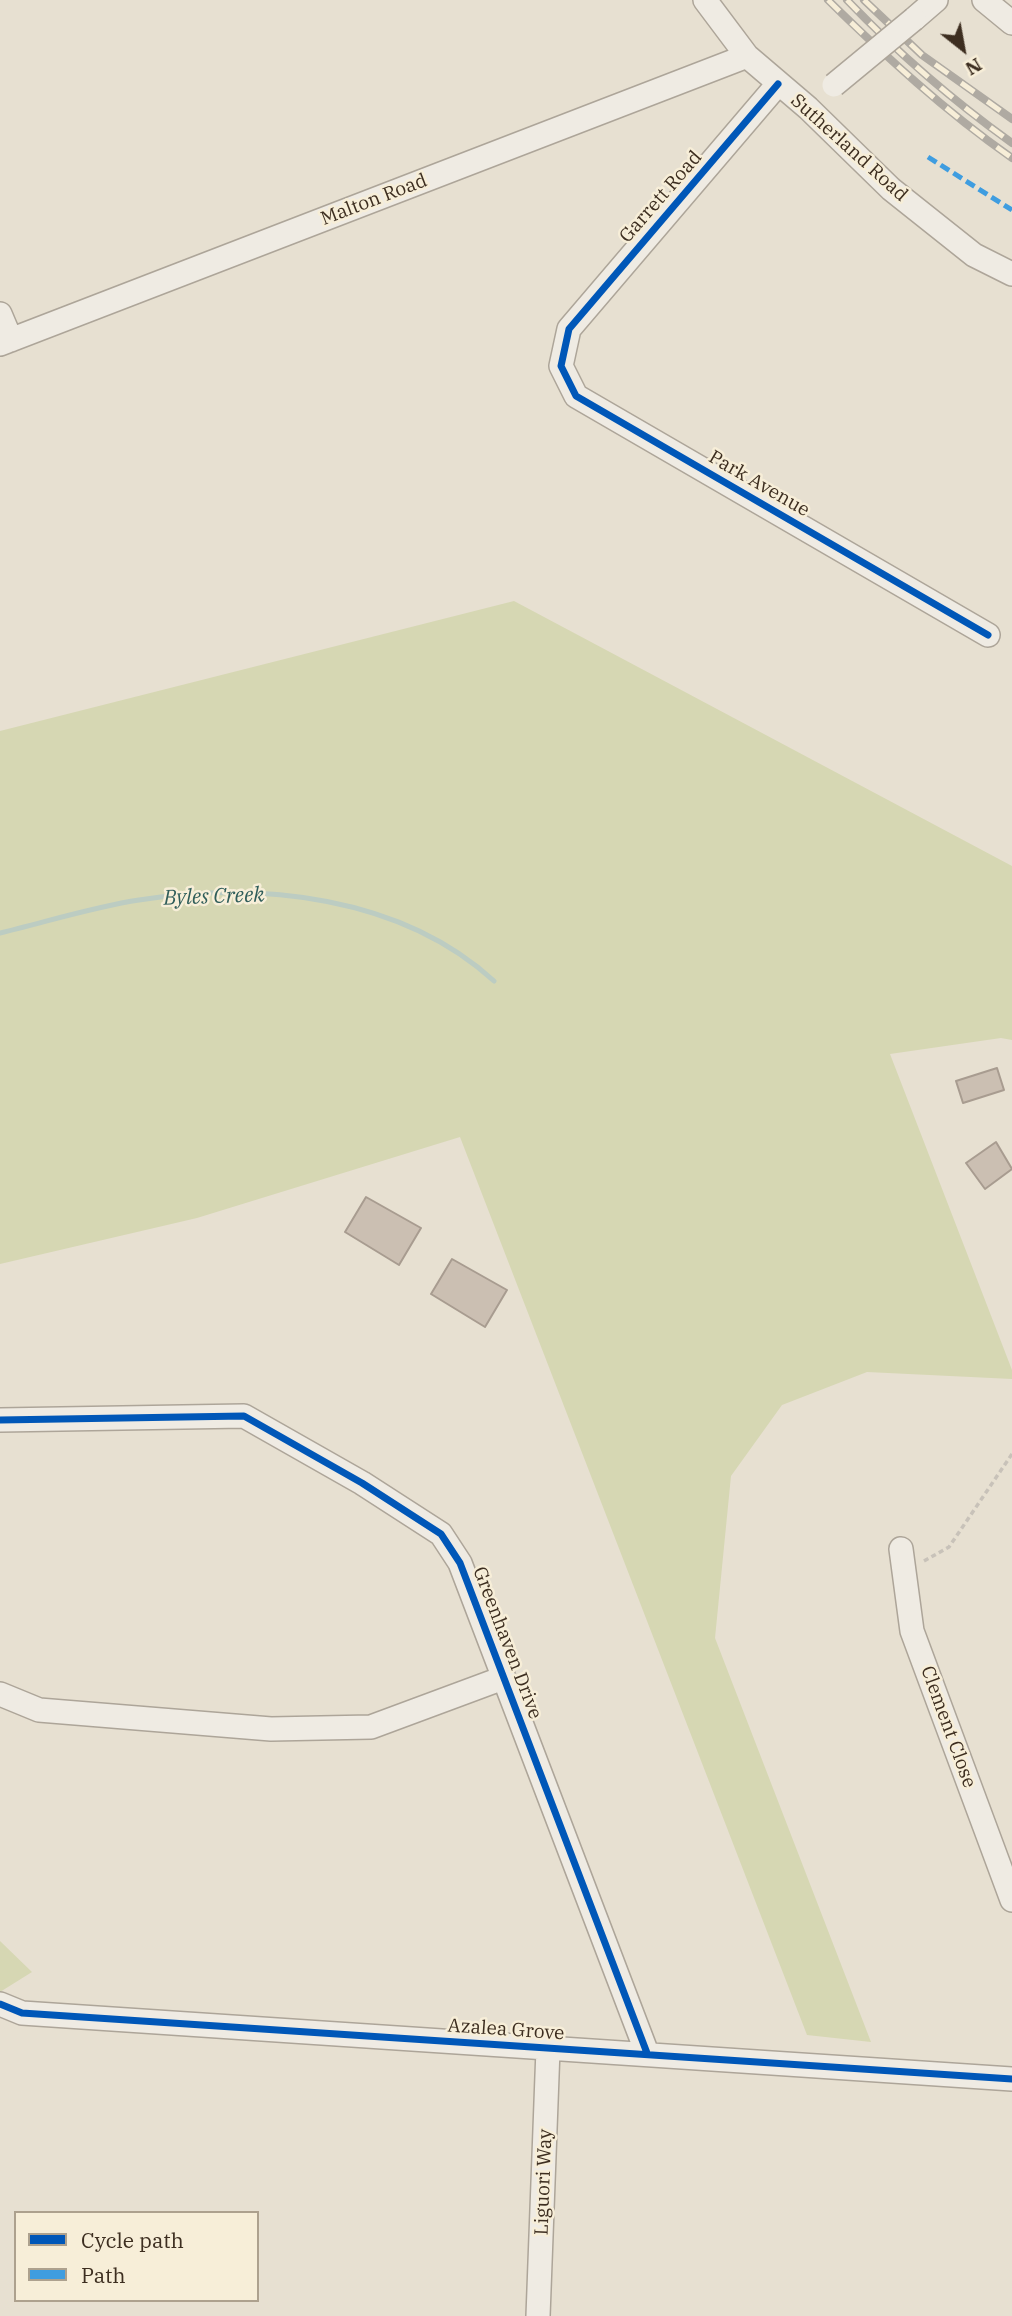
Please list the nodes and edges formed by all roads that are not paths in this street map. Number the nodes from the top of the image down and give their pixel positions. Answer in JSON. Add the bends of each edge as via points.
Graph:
{"nodes":[{"id":1,"x":705,"y":0,"type":"edge"},
{"id":2,"x":936,"y":0,"type":"edge"},
{"id":3,"x":984,"y":0,"type":"edge"},
{"id":4,"x":1012,"y":23,"type":"edge"},
{"id":5,"x":747,"y":56,"type":"junction"},
{"id":6,"x":778,"y":85,"type":"junction"},
{"id":7,"x":808,"y":108,"type":"junction"},
{"id":8,"x":1012,"y":274,"type":"edge"},
{"id":9,"x":0,"y":314,"type":"edge"},
{"id":10,"x":569,"y":329,"type":"joint"},
{"id":11,"x":5,"y":342,"type":"edge"},
{"id":12,"x":988,"y":635,"type":"dead end"},
{"id":13,"x":0,"y":1420,"type":"edge"},
{"id":14,"x":901,"y":1549,"type":"dead end"},
{"id":15,"x":503,"y":1678,"type":"junction"},
{"id":16,"x":0,"y":1694,"type":"edge"},
{"id":17,"x":1012,"y":1900,"type":"edge"},
{"id":18,"x":0,"y":2004,"type":"edge"},
{"id":19,"x":548,"y":2049,"type":"junction"},
{"id":20,"x":647,"y":2053,"type":"junction"},
{"id":21,"x":1012,"y":2079,"type":"edge"},
{"id":22,"x":538,"y":2316,"type":"edge"}],
"edges":[{"from":1,"to":5,"type":"street","name":"Sutherland Road"},
{"from":2,"to":7,"type":"street","bridge":true},
{"from":3,"to":4,"type":"street"},
{"from":5,"to":6,"type":"street","name":"Sutherland Road"},
{"from":5,"to":11,"type":"street","name":"Malton Road"},
{"from":6,"to":7,"type":"street","name":"Sutherland Road"},
{"from":6,"to":10,"type":"street","name":"Garrett Road"},
{"from":7,"to":8,"type":"street","name":"Sutherland Road","via":[[891,189],[974,255]]},
{"from":9,"to":11,"type":"street"},
{"from":10,"to":12,"type":"street","name":"Park Avenue","via":[[561,366],[576,396]]},
{"from":13,"to":15,"type":"street","name":"Greenhaven Drive","via":[[244,1416],[441,1534],[460,1563]]},
{"from":14,"to":17,"type":"street","name":"Clement Close","via":[[912,1630]]},
{"from":15,"to":16,"type":"street","name":"Greenhaven Drive","via":[[371,1727],[271,1729],[39,1710]]},
{"from":15,"to":20,"type":"street","name":"Greenhaven Drive"},
{"from":18,"to":19,"type":"street","name":"Azalea Grove","via":[[22,2013]]},
{"from":19,"to":20,"type":"street","name":"Azalea Grove"},
{"from":19,"to":22,"type":"street","name":"Liguori Way"},
{"from":20,"to":21,"type":"street","name":"Azalea Grove"}]}
